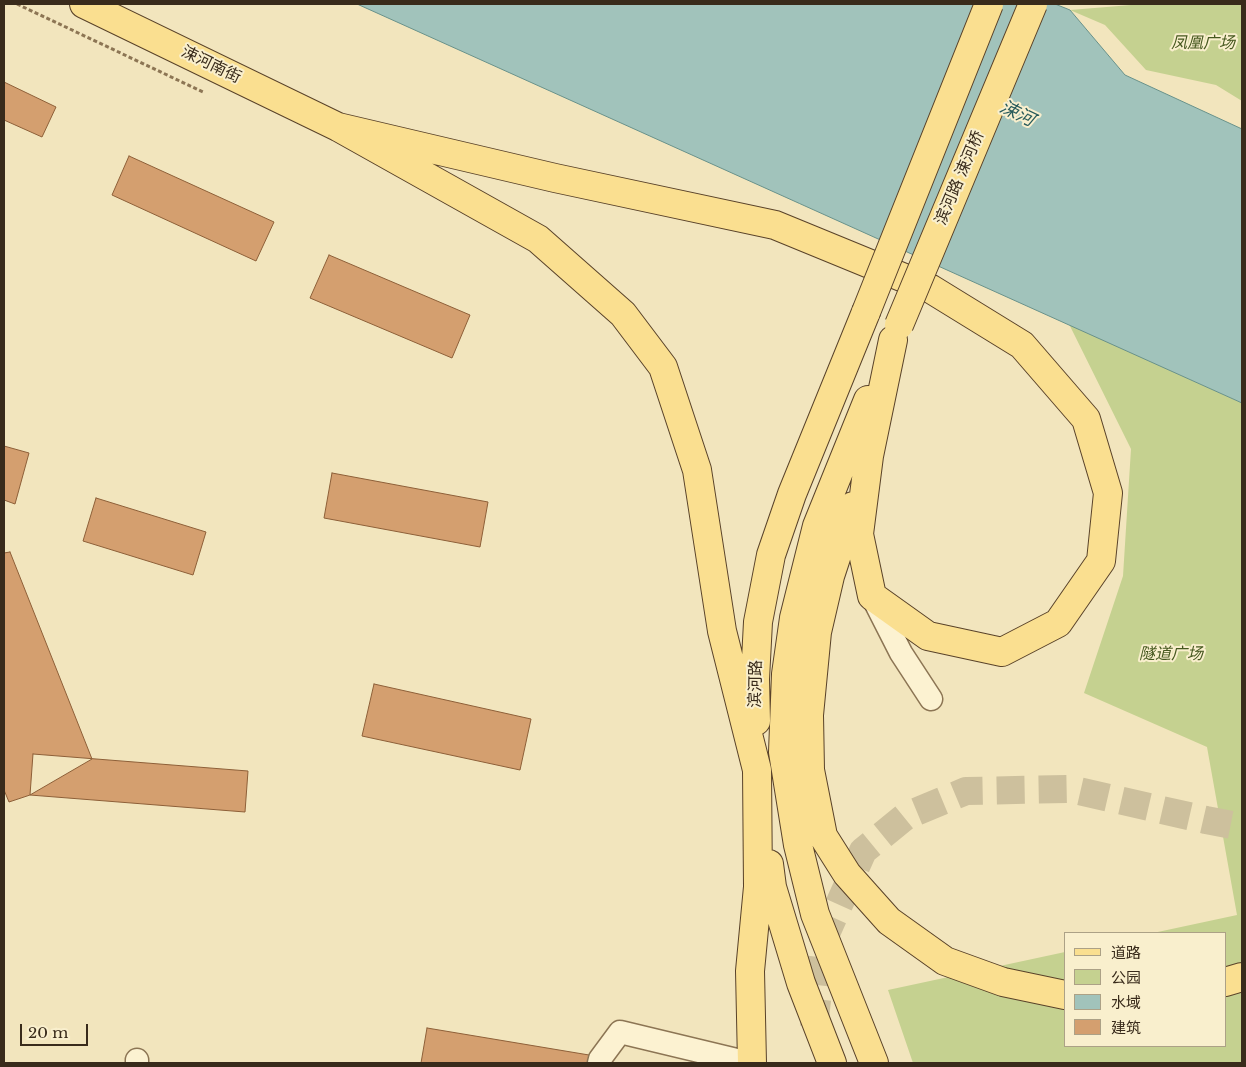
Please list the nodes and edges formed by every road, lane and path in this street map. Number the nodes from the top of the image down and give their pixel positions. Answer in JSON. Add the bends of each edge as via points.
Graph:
{"nodes":[{"id":1,"x":84,"y":4,"type":"edge"},
{"id":2,"x":990,"y":4,"type":"edge"},
{"id":3,"x":1033,"y":4,"type":"edge"},
{"id":4,"x":338,"y":127,"type":"junction"},
{"id":5,"x":896,"y":332,"type":"junction"},
{"id":6,"x":869,"y":456,"type":"junction"},
{"id":7,"x":872,"y":596,"type":"junction"},
{"id":8,"x":932,"y":699,"type":"dead end"},
{"id":9,"x":757,"y":770,"type":"junction"},
{"id":10,"x":1242,"y":977,"type":"edge"},
{"id":11,"x":1226,"y":982,"type":"edge"},
{"id":12,"x":1064,"y":994,"type":"edge"},
{"id":13,"x":599,"y":1063,"type":"edge"},
{"id":14,"x":751,"y":1063,"type":"edge"},
{"id":15,"x":832,"y":1063,"type":"edge"},
{"id":16,"x":874,"y":1063,"type":"edge"}],
"edges":[{"from":1,"to":4,"type":"main road","name":"涑河南街"},
{"from":2,"to":9,"type":"main road","name":"滨河路","bridge":true,"via":[[792,494],[771,555],[758,622],[755,679]]},
{"from":3,"to":5,"type":"main road","name":"滨河路 涑河桥","bridge":true},
{"from":4,"to":7,"type":"main road","via":[[775,225],[931,289],[1022,345],[1086,419],[1108,493],[1101,561],[1058,623],[1002,652],[928,636]]},
{"from":4,"to":9,"type":"main road","via":[[538,238],[623,314],[663,367],[697,470],[722,631]]},
{"from":5,"to":6,"type":"main road"},
{"from":5,"to":16,"type":"main road","name":"滨河路","via":[[817,526],[794,618],[786,674],[783,752],[798,845],[815,914]]},
{"from":6,"to":7,"type":"main road","via":[[859,534]]},
{"from":6,"to":12,"type":"main road","via":[[830,576],[816,632],[809,715],[810,770],[822,836],[846,874],[889,921],[945,961],[1003,982]]},
{"from":7,"to":8,"type":"lane","via":[[901,653]]},
{"from":9,"to":14,"type":"main road","via":[[758,887],[750,971]]},
{"from":9,"to":15,"type":"main road","name":"滨河路","via":[[772,887],[801,984]]},
{"from":10,"to":11,"type":"main road"},
{"from":13,"to":14,"type":"lane","via":[[620,1032]]}]}
